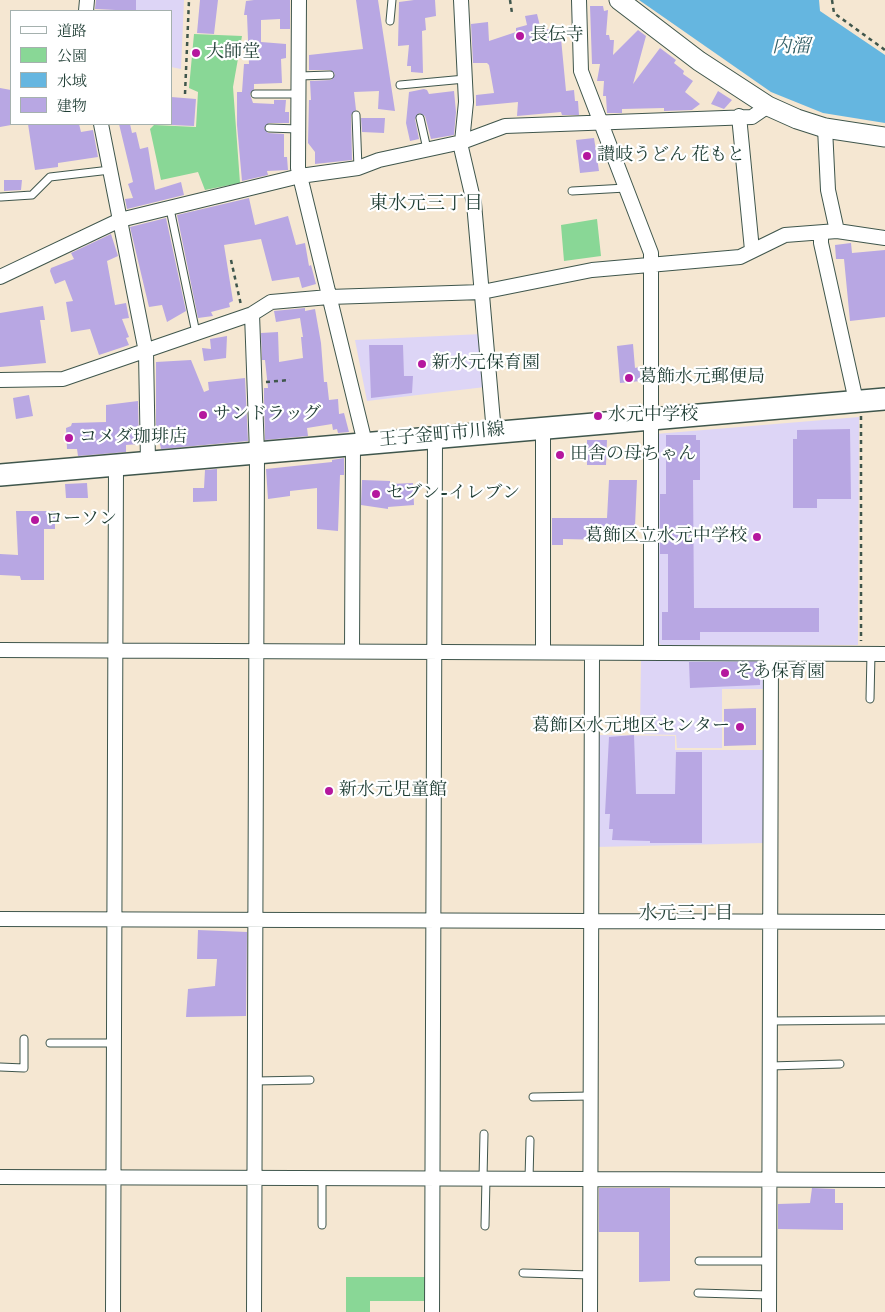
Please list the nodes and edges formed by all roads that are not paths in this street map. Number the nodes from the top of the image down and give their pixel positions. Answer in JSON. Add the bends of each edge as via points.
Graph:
{"nodes":[{"id":1,"x":299,"y":0,"type":"edge"},
{"id":2,"x":392,"y":0,"type":"edge"},
{"id":3,"x":461,"y":0,"type":"edge"},
{"id":4,"x":580,"y":0,"type":"edge"},
{"id":5,"x":619,"y":0,"type":"edge"},
{"id":6,"x":390,"y":21,"type":"dead end"},
{"id":7,"x":330,"y":75,"type":"dead end"},
{"id":8,"x":299,"y":76,"type":"junction"},
{"id":9,"x":465,"y":79,"type":"junction"},
{"id":10,"x":400,"y":84,"type":"dead end"},
{"id":11,"x":255,"y":94,"type":"dead end"},
{"id":12,"x":298,"y":94,"type":"junction"},
{"id":13,"x":768,"y":106,"type":"junction"},
{"id":14,"x":356,"y":115,"type":"dead end"},
{"id":15,"x":739,"y":116,"type":"junction"},
{"id":16,"x":420,"y":118,"type":"dead end"},
{"id":17,"x":602,"y":122,"type":"junction"},
{"id":18,"x":101,"y":125,"type":"edge"},
{"id":19,"x":269,"y":128,"type":"dead end"},
{"id":20,"x":826,"y":128,"type":"junction"},
{"id":21,"x":298,"y":129,"type":"junction"},
{"id":22,"x":885,"y":137,"type":"edge"},
{"id":23,"x":461,"y":143,"type":"junction"},
{"id":24,"x":427,"y":149,"type":"junction"},
{"id":25,"x":358,"y":168,"type":"junction"},
{"id":26,"x":110,"y":170,"type":"junction"},
{"id":27,"x":300,"y":176,"type":"junction"},
{"id":28,"x":626,"y":188,"type":"junction"},
{"id":29,"x":572,"y":192,"type":"dead end"},
{"id":30,"x":1,"y":197,"type":"edge"},
{"id":31,"x":170,"y":209,"type":"junction"},
{"id":32,"x":120,"y":220,"type":"junction"},
{"id":33,"x":838,"y":231,"type":"junction"},
{"id":34,"x":822,"y":233,"type":"junction"},
{"id":35,"x":885,"y":238,"type":"edge"},
{"id":36,"x":752,"y":250,"type":"junction"},
{"id":37,"x":650,"y":265,"type":"junction"},
{"id":38,"x":0,"y":278,"type":"edge"},
{"id":39,"x":482,"y":292,"type":"junction"},
{"id":40,"x":329,"y":297,"type":"junction"},
{"id":41,"x":248,"y":315,"type":"junction"},
{"id":42,"x":196,"y":333,"type":"junction"},
{"id":43,"x":146,"y":352,"type":"junction"},
{"id":44,"x":0,"y":380,"type":"edge"},
{"id":45,"x":885,"y":399,"type":"edge"},
{"id":46,"x":859,"y":407,"type":"junction"},
{"id":47,"x":651,"y":420,"type":"junction"},
{"id":48,"x":543,"y":428,"type":"junction"},
{"id":49,"x":494,"y":432,"type":"junction"},
{"id":50,"x":435,"y":437,"type":"junction"},
{"id":51,"x":359,"y":443,"type":"junction"},
{"id":52,"x":257,"y":452,"type":"junction"},
{"id":53,"x":148,"y":462,"type":"junction"},
{"id":54,"x":116,"y":466,"type":"junction"},
{"id":55,"x":0,"y":475,"type":"edge"},
{"id":56,"x":0,"y":650,"type":"edge"},
{"id":57,"x":115,"y":650,"type":"junction"},
{"id":58,"x":256,"y":651,"type":"junction"},
{"id":59,"x":352,"y":651,"type":"junction"},
{"id":60,"x":435,"y":652,"type":"junction"},
{"id":61,"x":543,"y":652,"type":"junction"},
{"id":62,"x":592,"y":652,"type":"junction"},
{"id":63,"x":872,"y":652,"type":"edge"},
{"id":64,"x":651,"y":653,"type":"junction"},
{"id":65,"x":771,"y":654,"type":"junction"},
{"id":66,"x":870,"y":699,"type":"dead end"},
{"id":67,"x":0,"y":919,"type":"edge"},
{"id":68,"x":115,"y":919,"type":"junction"},
{"id":69,"x":254,"y":920,"type":"junction"},
{"id":70,"x":435,"y":920,"type":"junction"},
{"id":71,"x":592,"y":920,"type":"junction"},
{"id":72,"x":770,"y":922,"type":"junction"},
{"id":73,"x":885,"y":922,"type":"edge"},
{"id":74,"x":885,"y":1020,"type":"edge"},
{"id":75,"x":770,"y":1021,"type":"junction"},
{"id":76,"x":24,"y":1040,"type":"dead end"},
{"id":77,"x":50,"y":1043,"type":"dead end"},
{"id":78,"x":114,"y":1043,"type":"junction"},
{"id":79,"x":840,"y":1064,"type":"dead end"},
{"id":80,"x":770,"y":1066,"type":"junction"},
{"id":81,"x":0,"y":1067,"type":"edge"},
{"id":82,"x":310,"y":1080,"type":"dead end"},
{"id":83,"x":254,"y":1081,"type":"junction"},
{"id":84,"x":591,"y":1096,"type":"junction"},
{"id":85,"x":533,"y":1097,"type":"dead end"},
{"id":86,"x":484,"y":1134,"type":"dead end"},
{"id":87,"x":530,"y":1140,"type":"dead end"},
{"id":88,"x":0,"y":1177,"type":"edge"},
{"id":89,"x":322,"y":1177,"type":"junction"},
{"id":90,"x":113,"y":1178,"type":"junction"},
{"id":91,"x":254,"y":1178,"type":"junction"},
{"id":92,"x":433,"y":1178,"type":"junction"},
{"id":93,"x":485,"y":1178,"type":"junction"},
{"id":94,"x":529,"y":1179,"type":"junction"},
{"id":95,"x":590,"y":1179,"type":"junction"},
{"id":96,"x":770,"y":1180,"type":"junction"},
{"id":97,"x":885,"y":1180,"type":"edge"},
{"id":98,"x":322,"y":1225,"type":"dead end"},
{"id":99,"x":485,"y":1226,"type":"dead end"},
{"id":100,"x":699,"y":1261,"type":"dead end"},
{"id":101,"x":770,"y":1261,"type":"junction"},
{"id":102,"x":524,"y":1273,"type":"dead end"},
{"id":103,"x":590,"y":1275,"type":"junction"},
{"id":104,"x":698,"y":1293,"type":"dead end"},
{"id":105,"x":770,"y":1295,"type":"junction"},
{"id":106,"x":113,"y":1312,"type":"edge"},
{"id":107,"x":254,"y":1312,"type":"edge"},
{"id":108,"x":432,"y":1312,"type":"edge"},
{"id":109,"x":590,"y":1312,"type":"edge"},
{"id":110,"x":770,"y":1312,"type":"edge"}],
"edges":[{"from":1,"to":8,"type":"street"},
{"from":2,"to":6,"type":"lane"},
{"from":3,"to":9,"type":"street"},
{"from":4,"to":17,"type":"street","via":[[581,70]]},
{"from":5,"to":13,"type":"street","via":[[699,61]]},
{"from":7,"to":8,"type":"lane"},
{"from":8,"to":12,"type":"street"},
{"from":9,"to":10,"type":"lane"},
{"from":9,"to":23,"type":"street"},
{"from":11,"to":12,"type":"lane"},
{"from":12,"to":21,"type":"street"},
{"from":13,"to":15,"type":"street","via":[[752,117]]},
{"from":13,"to":20,"type":"street"},
{"from":14,"to":25,"type":"lane"},
{"from":15,"to":17,"type":"street"},
{"from":15,"to":36,"type":"street"},
{"from":16,"to":24,"type":"lane"},
{"from":17,"to":23,"type":"street","via":[[505,126]]},
{"from":17,"to":28,"type":"street"},
{"from":18,"to":26,"type":"street"},
{"from":19,"to":21,"type":"lane"},
{"from":20,"to":22,"type":"street"},
{"from":20,"to":33,"type":"street","via":[[828,190]]},
{"from":21,"to":27,"type":"street"},
{"from":23,"to":24,"type":"street"},
{"from":23,"to":39,"type":"street","via":[[474,203]]},
{"from":24,"to":25,"type":"street"},
{"from":25,"to":27,"type":"street"},
{"from":26,"to":30,"type":"lane","via":[[50,177],[32,195]]},
{"from":26,"to":32,"type":"street"},
{"from":27,"to":31,"type":"street"},
{"from":27,"to":40,"type":"street"},
{"from":28,"to":29,"type":"lane"},
{"from":28,"to":37,"type":"street","via":[[651,253]]},
{"from":31,"to":32,"type":"street"},
{"from":31,"to":42,"type":"lane"},
{"from":32,"to":38,"type":"street"},
{"from":32,"to":43,"type":"street"},
{"from":33,"to":34,"type":"street"},
{"from":33,"to":35,"type":"street"},
{"from":34,"to":36,"type":"street","via":[[785,235]]},
{"from":34,"to":46,"type":"street","via":[[821,243]]},
{"from":36,"to":37,"type":"street","via":[[740,256]]},
{"from":37,"to":39,"type":"street","via":[[592,270]]},
{"from":37,"to":47,"type":"street"},
{"from":39,"to":40,"type":"street"},
{"from":39,"to":49,"type":"street"},
{"from":40,"to":41,"type":"street","via":[[271,302]]},
{"from":40,"to":51,"type":"street"},
{"from":41,"to":42,"type":"street"},
{"from":41,"to":52,"type":"street"},
{"from":42,"to":43,"type":"street"},
{"from":43,"to":44,"type":"street","via":[[62,379]]},
{"from":43,"to":53,"type":"street"},
{"from":45,"to":46,"type":"main road","name":"王子金町市川線"},
{"from":46,"to":47,"type":"main road","name":"王子金町市川線"},
{"from":47,"to":48,"type":"main road","name":"王子金町市川線"},
{"from":47,"to":64,"type":"street"},
{"from":48,"to":49,"type":"main road","name":"王子金町市川線"},
{"from":48,"to":61,"type":"street"},
{"from":49,"to":50,"type":"main road","name":"王子金町市川線"},
{"from":50,"to":51,"type":"main road","name":"王子金町市川線"},
{"from":50,"to":60,"type":"street"},
{"from":51,"to":52,"type":"main road","name":"王子金町市川線"},
{"from":51,"to":59,"type":"street"},
{"from":52,"to":53,"type":"main road","name":"王子金町市川線"},
{"from":52,"to":58,"type":"street"},
{"from":53,"to":54,"type":"main road","name":"王子金町市川線"},
{"from":54,"to":55,"type":"main road","name":"王子金町市川線"},
{"from":54,"to":57,"type":"street"},
{"from":56,"to":57,"type":"street"},
{"from":57,"to":58,"type":"street"},
{"from":57,"to":68,"type":"street"},
{"from":58,"to":59,"type":"street"},
{"from":58,"to":69,"type":"street"},
{"from":59,"to":60,"type":"street"},
{"from":60,"to":61,"type":"street"},
{"from":60,"to":70,"type":"street"},
{"from":61,"to":62,"type":"street"},
{"from":62,"to":64,"type":"street"},
{"from":62,"to":71,"type":"street"},
{"from":63,"to":65,"type":"street"},
{"from":63,"to":66,"type":"lane"},
{"from":64,"to":65,"type":"street"},
{"from":65,"to":72,"type":"street"},
{"from":67,"to":68,"type":"street"},
{"from":68,"to":69,"type":"street"},
{"from":68,"to":78,"type":"street"},
{"from":69,"to":70,"type":"street"},
{"from":69,"to":83,"type":"street"},
{"from":70,"to":71,"type":"street"},
{"from":70,"to":92,"type":"street"},
{"from":71,"to":72,"type":"street"},
{"from":71,"to":84,"type":"street"},
{"from":72,"to":73,"type":"street"},
{"from":72,"to":75,"type":"street"},
{"from":74,"to":75,"type":"lane"},
{"from":75,"to":80,"type":"street"},
{"from":76,"to":81,"type":"lane","via":[[24,1068]]},
{"from":77,"to":78,"type":"lane"},
{"from":78,"to":90,"type":"street"},
{"from":79,"to":80,"type":"lane"},
{"from":80,"to":96,"type":"street"},
{"from":82,"to":83,"type":"lane"},
{"from":83,"to":91,"type":"street"},
{"from":84,"to":85,"type":"lane"},
{"from":84,"to":95,"type":"street"},
{"from":86,"to":93,"type":"lane"},
{"from":87,"to":94,"type":"lane"},
{"from":88,"to":90,"type":"street"},
{"from":89,"to":91,"type":"street"},
{"from":89,"to":92,"type":"street"},
{"from":89,"to":98,"type":"lane"},
{"from":90,"to":91,"type":"street"},
{"from":90,"to":106,"type":"street"},
{"from":91,"to":107,"type":"street"},
{"from":92,"to":93,"type":"street"},
{"from":92,"to":108,"type":"street"},
{"from":93,"to":94,"type":"street"},
{"from":93,"to":99,"type":"lane"},
{"from":94,"to":95,"type":"street"},
{"from":95,"to":96,"type":"street"},
{"from":95,"to":103,"type":"street"},
{"from":96,"to":97,"type":"street"},
{"from":96,"to":101,"type":"street"},
{"from":100,"to":101,"type":"lane"},
{"from":101,"to":105,"type":"street"},
{"from":102,"to":103,"type":"lane"},
{"from":103,"to":109,"type":"street"},
{"from":104,"to":105,"type":"lane"},
{"from":105,"to":110,"type":"street"}]}
